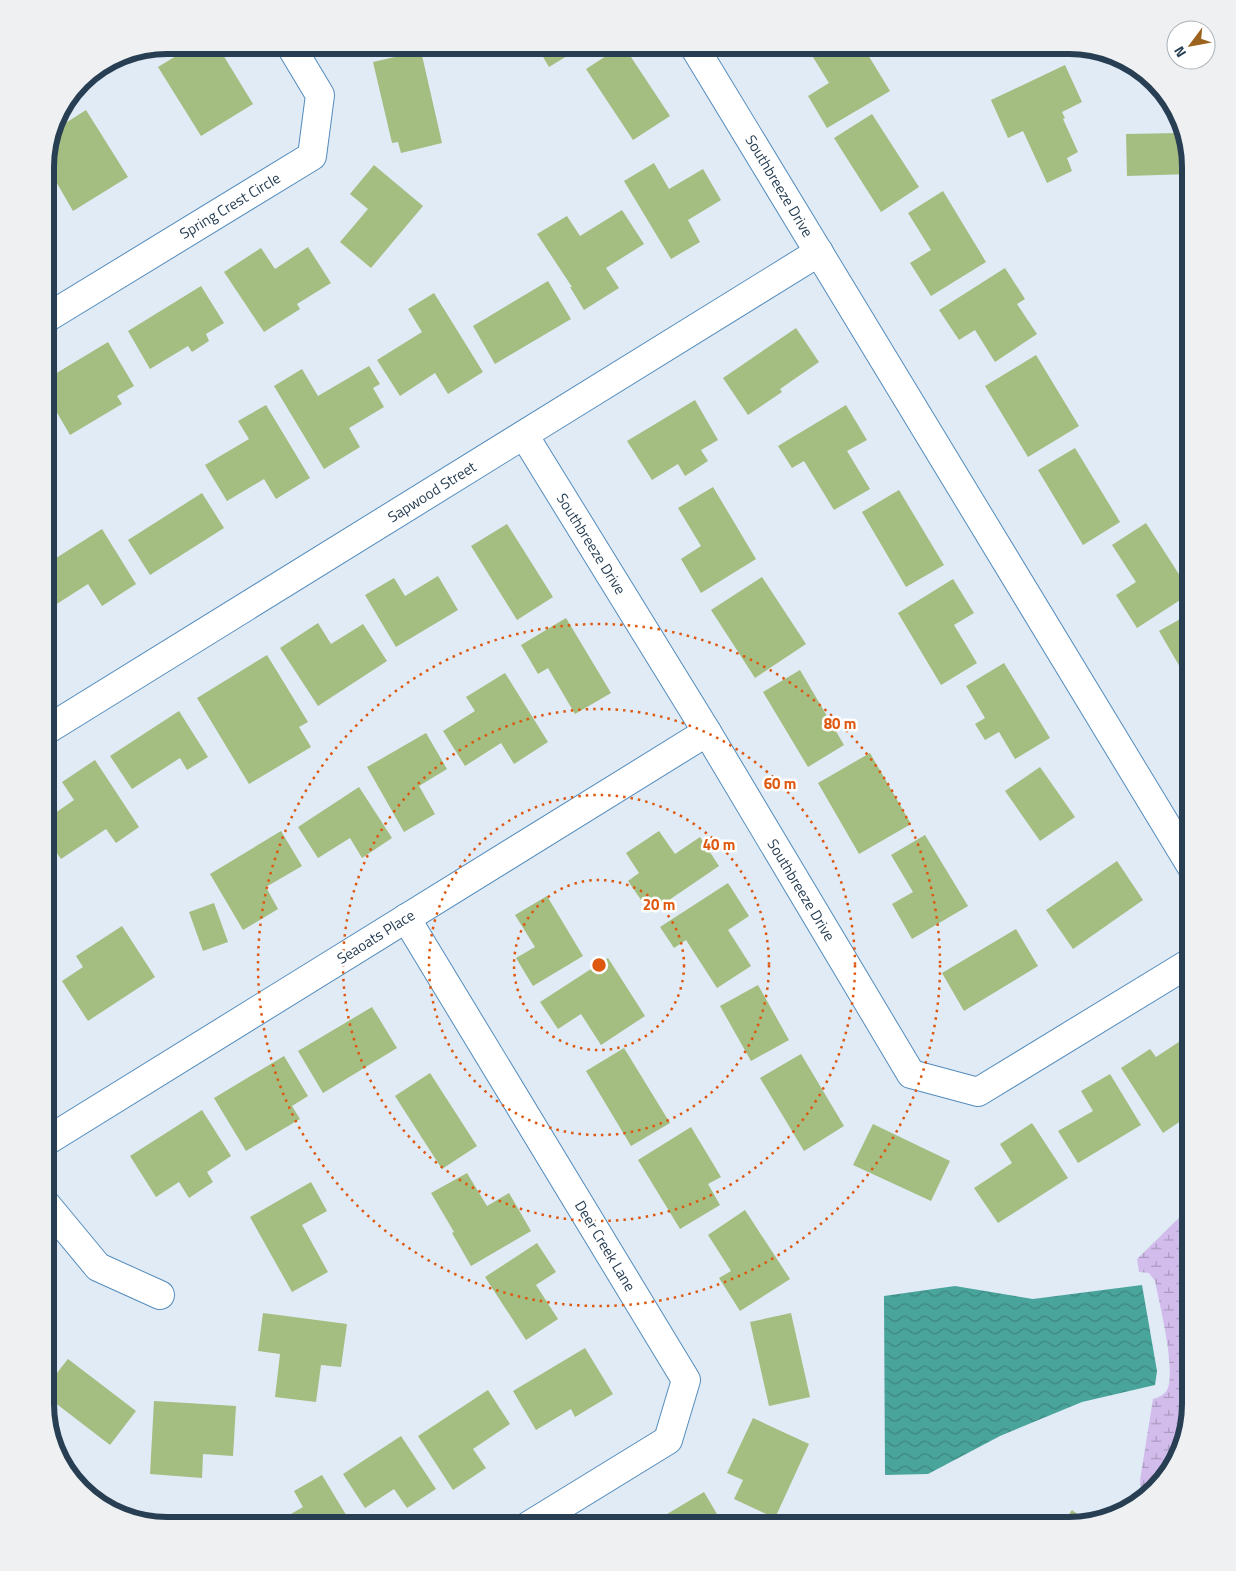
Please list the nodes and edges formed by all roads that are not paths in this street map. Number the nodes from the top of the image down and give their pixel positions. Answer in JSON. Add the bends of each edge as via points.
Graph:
{"nodes":[{"id":1,"x":295,"y":54,"type":"edge"},
{"id":2,"x":698,"y":54,"type":"edge"},
{"id":3,"x":819,"y":252,"type":"junction"},
{"id":4,"x":54,"y":312,"type":"edge"},
{"id":5,"x":524,"y":435,"type":"junction"},
{"id":6,"x":54,"y":726,"type":"edge"},
{"id":7,"x":707,"y":732,"type":"junction"},
{"id":8,"x":1182,"y":851,"type":"edge"},
{"id":9,"x":406,"y":918,"type":"junction"},
{"id":10,"x":1182,"y":967,"type":"edge"},
{"id":11,"x":54,"y":1136,"type":"edge"},
{"id":12,"x":54,"y":1213,"type":"edge"},
{"id":13,"x":160,"y":1295,"type":"dead end"},
{"id":14,"x":543,"y":1517,"type":"edge"}],
"edges":[{"from":1,"to":4,"type":"street","name":"Spring Crest Circle","via":[[320,95],[312,156]]},
{"from":2,"to":3,"type":"street","name":"Southbreeze Drive"},
{"from":3,"to":5,"type":"street","name":"Sapwood Street"},
{"from":3,"to":8,"type":"street","name":"Southbreeze Drive"},
{"from":5,"to":6,"type":"street","name":"Sapwood Street"},
{"from":5,"to":7,"type":"street","name":"Southbreeze Drive"},
{"from":7,"to":9,"type":"street","name":"Seaoats Place"},
{"from":7,"to":10,"type":"street","name":"Southbreeze Drive","via":[[911,1074],[978,1092]]},
{"from":9,"to":11,"type":"street","name":"Seaoats Place"},
{"from":9,"to":14,"type":"street","name":"Deer Creek Lane","via":[[686,1380],[668,1440]]},
{"from":12,"to":13,"type":"street","via":[[98,1267]]}]}
